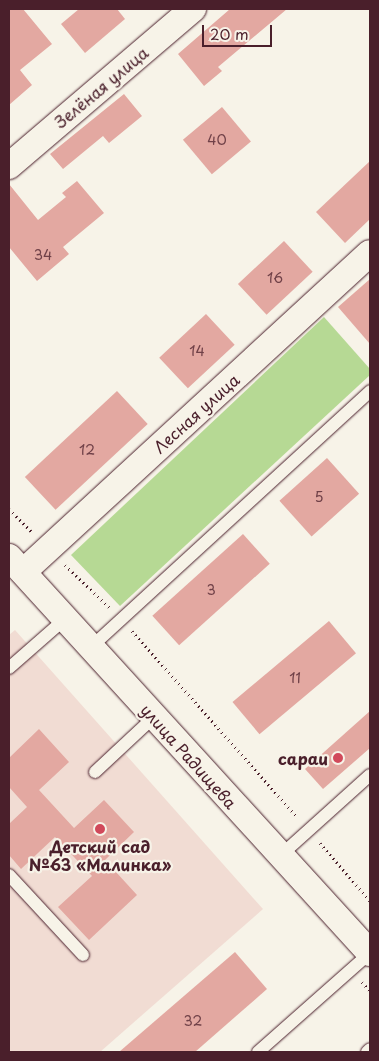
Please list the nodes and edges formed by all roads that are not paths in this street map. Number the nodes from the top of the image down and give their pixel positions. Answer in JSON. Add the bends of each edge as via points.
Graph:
{"nodes":[{"id":1,"x":194,"y":9,"type":"edge"},
{"id":2,"x":9,"y":166,"type":"edge"},
{"id":3,"x":370,"y":253,"type":"edge"},
{"id":4,"x":370,"y":391,"type":"edge"},
{"id":5,"x":16,"y":564,"type":"edge"},
{"id":6,"x":65,"y":619,"type":"junction"},
{"id":7,"x":91,"y":647,"type":"junction"},
{"id":8,"x":9,"y":668,"type":"edge"},
{"id":9,"x":154,"y":717,"type":"junction"},
{"id":10,"x":95,"y":772,"type":"dead end"},
{"id":11,"x":370,"y":774,"type":"edge"},
{"id":12,"x":280,"y":856,"type":"junction"},
{"id":13,"x":9,"y":875,"type":"edge"},
{"id":14,"x":370,"y":953,"type":"edge"},
{"id":15,"x":83,"y":955,"type":"dead end"},
{"id":16,"x":370,"y":1049,"type":"edge"},
{"id":17,"x":258,"y":1052,"type":"edge"},
{"id":18,"x":367,"y":1052,"type":"edge"}],
"edges":[{"from":1,"to":2,"type":"street","name":"Зелёная улица"},
{"from":3,"to":5,"type":"street","name":"Лесная улица","via":[[48,548]]},
{"from":4,"to":7,"type":"lane"},
{"from":5,"to":6,"type":"street","name":"улица Радищева"},
{"from":6,"to":7,"type":"street","name":"улица Радищева"},
{"from":6,"to":8,"type":"lane"},
{"from":7,"to":9,"type":"street","name":"улица Радищева"},
{"from":9,"to":10,"type":"lane"},
{"from":9,"to":12,"type":"street","name":"улица Радищева"},
{"from":11,"to":12,"type":"lane"},
{"from":12,"to":14,"type":"street","name":"улица Радищева"},
{"from":13,"to":15,"type":"lane"},
{"from":14,"to":17,"type":"lane"},
{"from":16,"to":18,"type":"lane"}]}
